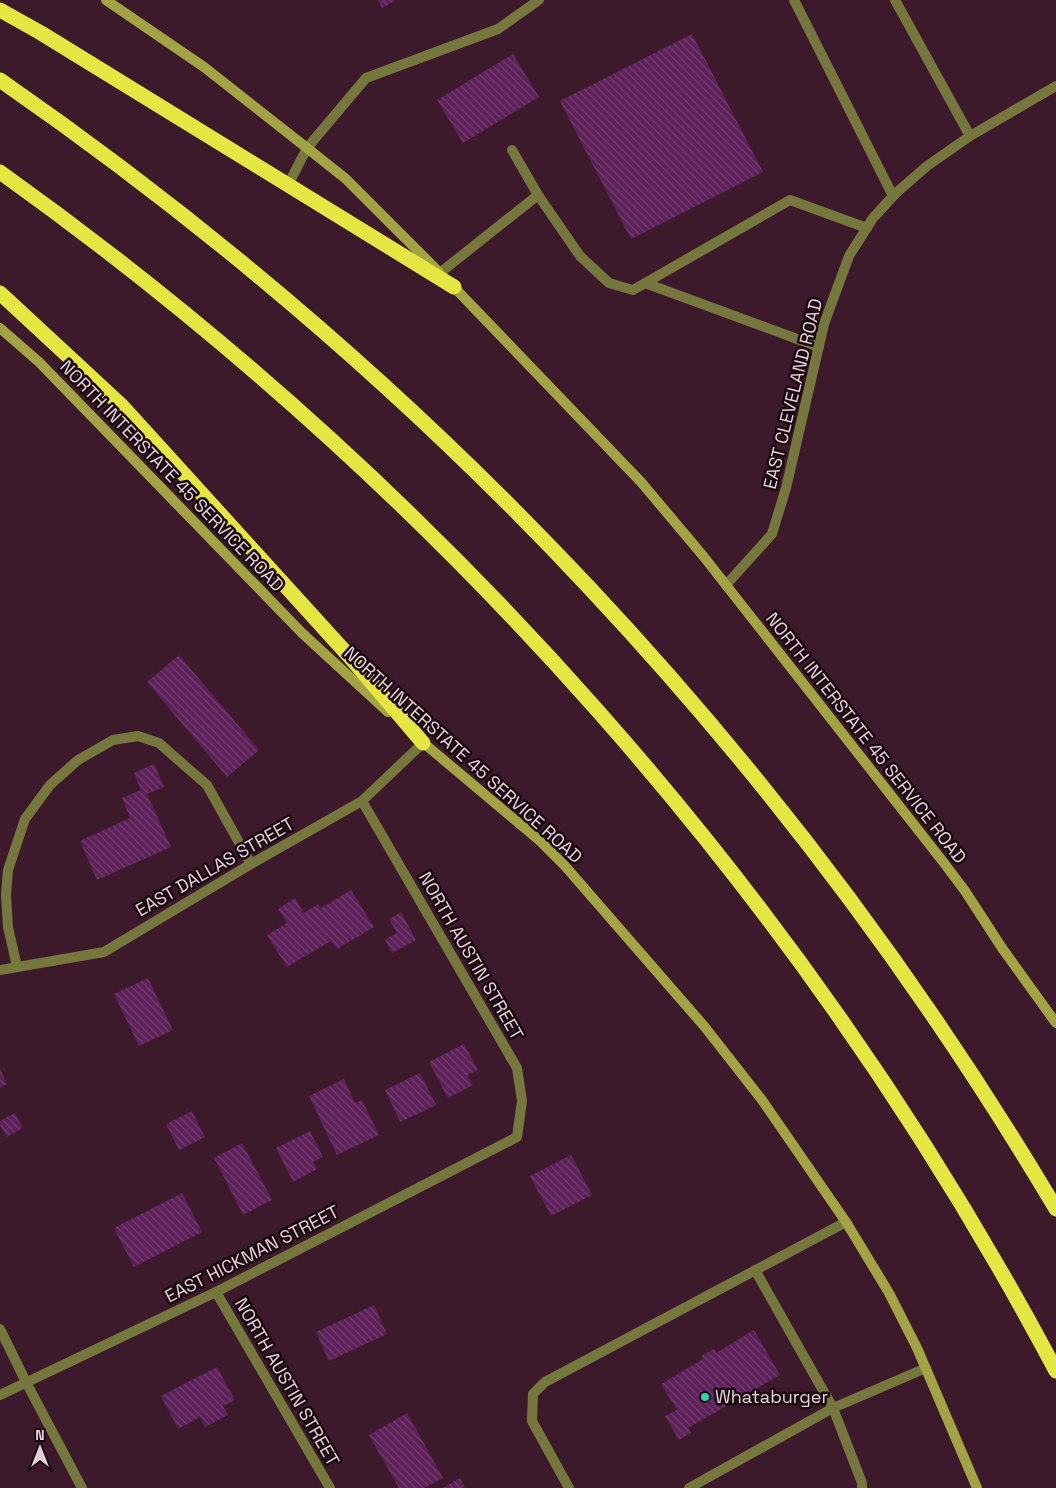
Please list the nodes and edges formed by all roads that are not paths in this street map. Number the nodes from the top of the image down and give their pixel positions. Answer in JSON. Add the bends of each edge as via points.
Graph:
{"nodes":[{"id":1,"x":106,"y":0,"type":"edge"},
{"id":2,"x":539,"y":0,"type":"edge"},
{"id":3,"x":794,"y":0,"type":"edge"},
{"id":4,"x":895,"y":0,"type":"edge"},
{"id":5,"x":0,"y":10,"type":"edge"},
{"id":6,"x":0,"y":80,"type":"edge"},
{"id":7,"x":1056,"y":86,"type":"edge"},
{"id":8,"x":970,"y":136,"type":"junction"},
{"id":9,"x":307,"y":148,"type":"junction"},
{"id":10,"x":512,"y":150,"type":"dead end"},
{"id":11,"x":0,"y":172,"type":"edge"},
{"id":12,"x":288,"y":185,"type":"junction"},
{"id":13,"x":538,"y":195,"type":"junction"},
{"id":14,"x":893,"y":196,"type":"junction"},
{"id":15,"x":867,"y":228,"type":"junction"},
{"id":16,"x":438,"y":274,"type":"junction"},
{"id":17,"x":645,"y":283,"type":"junction"},
{"id":18,"x":454,"y":287,"type":"joint"},
{"id":19,"x":0,"y":293,"type":"edge"},
{"id":20,"x":0,"y":328,"type":"edge"},
{"id":21,"x":818,"y":347,"type":"junction"},
{"id":22,"x":726,"y":585,"type":"junction"},
{"id":23,"x":423,"y":743,"type":"junction"},
{"id":24,"x":362,"y":801,"type":"junction"},
{"id":25,"x":251,"y":864,"type":"junction"},
{"id":26,"x":17,"y":967,"type":"junction"},
{"id":27,"x":0,"y":970,"type":"edge"},
{"id":28,"x":1056,"y":1023,"type":"edge"},
{"id":29,"x":517,"y":1137,"type":"joint"},
{"id":30,"x":1056,"y":1209,"type":"edge"},
{"id":31,"x":846,"y":1222,"type":"junction"},
{"id":32,"x":755,"y":1270,"type":"junction"},
{"id":33,"x":216,"y":1292,"type":"junction"},
{"id":34,"x":0,"y":1329,"type":"edge"},
{"id":35,"x":926,"y":1368,"type":"junction"},
{"id":36,"x":1056,"y":1370,"type":"edge"},
{"id":37,"x":26,"y":1382,"type":"junction"},
{"id":38,"x":0,"y":1395,"type":"edge"},
{"id":39,"x":833,"y":1408,"type":"junction"},
{"id":40,"x":82,"y":1488,"type":"edge"},
{"id":41,"x":330,"y":1488,"type":"edge"},
{"id":42,"x":569,"y":1488,"type":"edge"},
{"id":43,"x":689,"y":1488,"type":"edge"},
{"id":44,"x":862,"y":1488,"type":"edge"},
{"id":45,"x":977,"y":1488,"type":"edge"}],
"edges":[{"from":1,"to":9,"type":"main road","via":[[204,67]]},
{"from":2,"to":9,"type":"street","via":[[498,29],[366,78]]},
{"from":3,"to":14,"type":"street"},
{"from":4,"to":8,"type":"street"},
{"from":5,"to":12,"type":"highway"},
{"from":6,"to":30,"type":"highway","via":[[162,198],[315,323],[460,455],[582,579],[704,715],[850,899],[965,1063]]},
{"from":7,"to":8,"type":"street","name":"EAST CLEVELAND ROAD"},
{"from":8,"to":14,"type":"street","name":"EAST CLEVELAND ROAD","via":[[927,166]]},
{"from":9,"to":12,"type":"street"},
{"from":9,"to":16,"type":"main road","via":[[346,179]]},
{"from":10,"to":13,"type":"street"},
{"from":11,"to":36,"type":"highway","via":[[160,292],[307,417],[449,552],[590,701],[663,786],[744,889],[849,1031],[967,1213]]},
{"from":12,"to":16,"type":"highway"},
{"from":13,"to":16,"type":"street"},
{"from":13,"to":17,"type":"street","via":[[580,256],[609,283],[633,290]]},
{"from":14,"to":15,"type":"street","name":"EAST CLEVELAND ROAD"},
{"from":15,"to":17,"type":"street","via":[[790,200]]},
{"from":15,"to":21,"type":"street","name":"EAST CLEVELAND ROAD","via":[[849,256]]},
{"from":16,"to":18,"type":"highway"},
{"from":17,"to":21,"type":"street"},
{"from":18,"to":22,"type":"main road","name":"NORTH INTERSTATE 45 SERVICE ROAD","via":[[641,482]]},
{"from":19,"to":23,"type":"highway","via":[[122,406],[349,656]]},
{"from":20,"to":23,"type":"main road","name":"NORTH INTERSTATE 45 SERVICE ROAD","via":[[39,362],[302,633]]},
{"from":21,"to":22,"type":"street","name":"EAST CLEVELAND ROAD","via":[[786,488],[772,534]]},
{"from":22,"to":28,"type":"main road","name":"NORTH INTERSTATE 45 SERVICE ROAD","via":[[944,863]]},
{"from":23,"to":24,"type":"street","name":"EAST DALLAS STREET"},
{"from":23,"to":31,"type":"main road","name":"NORTH INTERSTATE 45 SERVICE ROAD","via":[[540,841],[565,866],[704,1026],[762,1100]]},
{"from":24,"to":25,"type":"street","name":"EAST DALLAS STREET"},
{"from":24,"to":29,"type":"street","name":"NORTH AUSTIN STREET","via":[[517,1068],[522,1101]]},
{"from":25,"to":26,"type":"street","name":"EAST DALLAS STREET","via":[[104,952]]},
{"from":25,"to":26,"type":"street","via":[[207,785],[159,743],[138,736],[113,740],[78,760],[50,785],[25,820],[8,870],[6,895],[8,927]]},
{"from":26,"to":27,"type":"street","name":"EAST DALLAS STREET"},
{"from":29,"to":33,"type":"street","name":"EAST HICKMAN STREET"},
{"from":31,"to":32,"type":"street"},
{"from":31,"to":35,"type":"main road","name":"NORTH INTERSTATE 45 SERVICE ROAD","via":[[889,1293]]},
{"from":32,"to":39,"type":"street"},
{"from":32,"to":42,"type":"street","via":[[545,1382],[533,1394],[532,1421]]},
{"from":33,"to":37,"type":"street","name":"EAST HICKMAN STREET"},
{"from":33,"to":41,"type":"street","name":"NORTH AUSTIN STREET"},
{"from":34,"to":37,"type":"street"},
{"from":35,"to":39,"type":"street"},
{"from":35,"to":45,"type":"main road","name":"NORTH INTERSTATE 45 SERVICE ROAD"},
{"from":37,"to":38,"type":"street","name":"EAST HICKMAN STREET"},
{"from":37,"to":40,"type":"street"},
{"from":39,"to":43,"type":"street"},
{"from":39,"to":44,"type":"street"}]}
